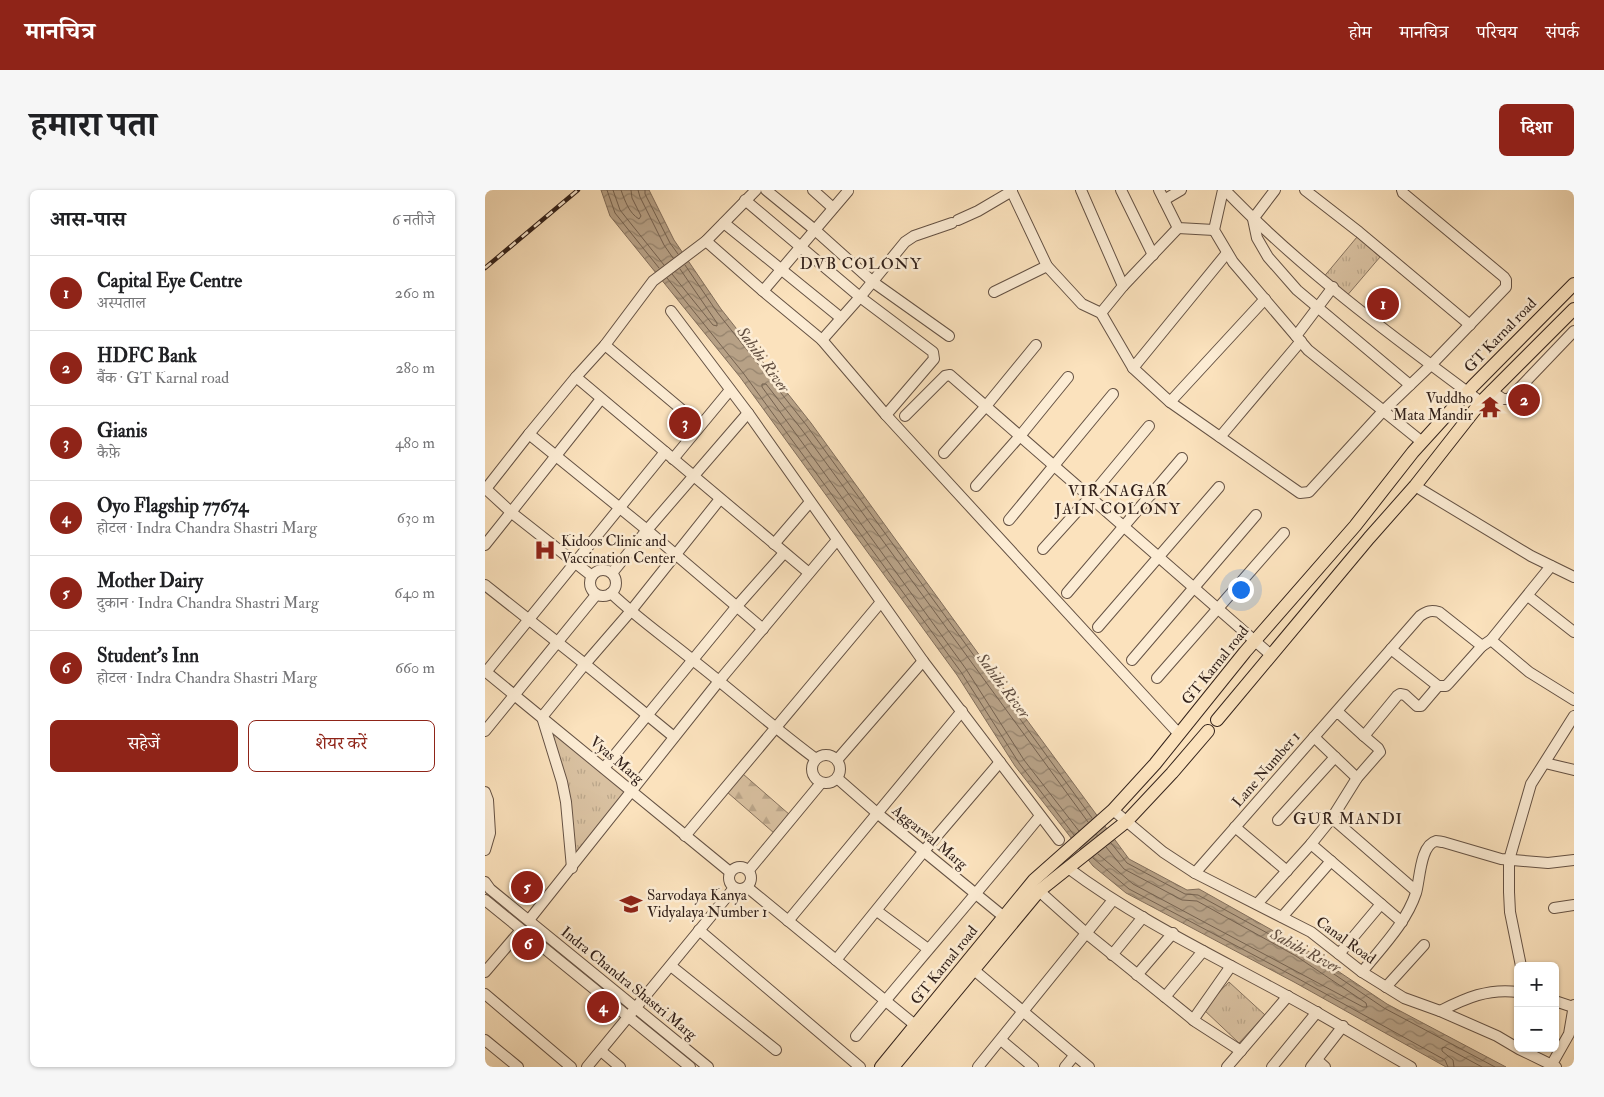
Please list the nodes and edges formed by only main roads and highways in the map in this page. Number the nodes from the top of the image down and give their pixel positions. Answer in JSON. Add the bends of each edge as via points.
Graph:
{"nodes":[{"id":1,"x":1572,"y":289,"type":"edge"},
{"id":2,"x":1574,"y":309,"type":"edge"},
{"id":3,"x":1217,"y":720,"type":"dead end"},
{"id":4,"x":1208,"y":731,"type":"dead end"},
{"id":5,"x":881,"y":1067,"type":"edge"},
{"id":6,"x":893,"y":1067,"type":"edge"}],
"edges":[{"from":1,"to":5,"type":"main road","name":"GT Karnal road","via":[[1467,392],[1422,442],[1158,761],[1108,814],[1034,880]]},
{"from":2,"to":3,"type":"main road","via":[[1481,402],[1415,486]]},
{"from":4,"to":6,"type":"main road","name":"GT Karnal road","via":[[1127,821],[1039,891]]}]}
